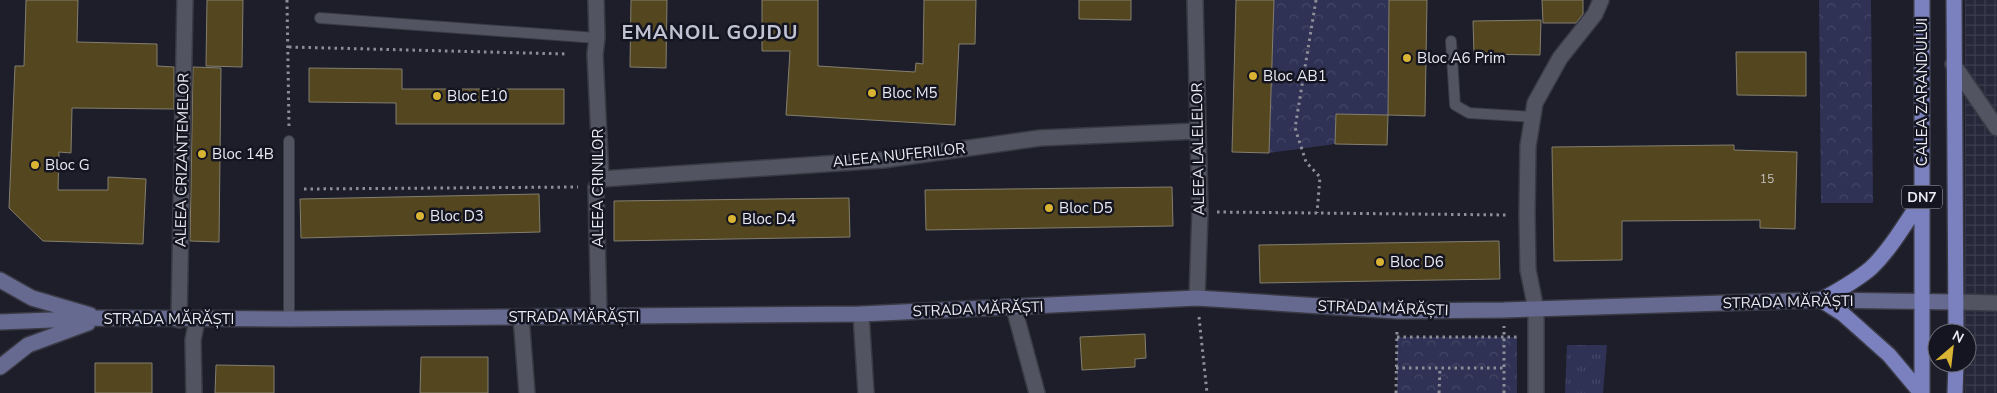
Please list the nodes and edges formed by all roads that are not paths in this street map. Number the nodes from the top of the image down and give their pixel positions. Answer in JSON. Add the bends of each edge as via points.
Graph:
{"nodes":[{"id":1,"x":185,"y":0,"type":"edge"},
{"id":2,"x":596,"y":0,"type":"edge"},
{"id":3,"x":1195,"y":0,"type":"edge"},
{"id":4,"x":1601,"y":0,"type":"edge"},
{"id":5,"x":1922,"y":0,"type":"edge"},
{"id":6,"x":1954,"y":0,"type":"edge"},
{"id":7,"x":320,"y":18,"type":"dead end"},
{"id":8,"x":597,"y":38,"type":"junction"},
{"id":9,"x":1451,"y":41,"type":"dead end"},
{"id":10,"x":1953,"y":64,"type":"junction"},
{"id":11,"x":1533,"y":117,"type":"junction"},
{"id":12,"x":1997,"y":128,"type":"edge"},
{"id":13,"x":1198,"y":131,"type":"junction"},
{"id":14,"x":289,"y":141,"type":"road end"},
{"id":15,"x":598,"y":183,"type":"junction"},
{"id":16,"x":1922,"y":199,"type":"junction"},
{"id":17,"x":0,"y":280,"type":"edge"},
{"id":18,"x":1197,"y":298,"type":"junction"},
{"id":19,"x":1821,"y":300,"type":"junction"},
{"id":20,"x":1922,"y":301,"type":"junction"},
{"id":21,"x":1956,"y":302,"type":"junction"},
{"id":22,"x":1997,"y":303,"type":"edge"},
{"id":23,"x":1014,"y":308,"type":"junction"},
{"id":24,"x":1536,"y":309,"type":"junction"},
{"id":25,"x":861,"y":314,"type":"junction"},
{"id":26,"x":599,"y":316,"type":"junction"},
{"id":27,"x":521,"y":317,"type":"junction"},
{"id":28,"x":101,"y":318,"type":"junction"},
{"id":29,"x":289,"y":319,"type":"junction"},
{"id":30,"x":179,"y":320,"type":"junction"},
{"id":31,"x":197,"y":320,"type":"junction"},
{"id":32,"x":0,"y":322,"type":"edge"},
{"id":33,"x":1956,"y":323,"type":"edge"},
{"id":34,"x":0,"y":367,"type":"edge"},
{"id":35,"x":1956,"y":373,"type":"edge"},
{"id":36,"x":194,"y":393,"type":"edge"},
{"id":37,"x":527,"y":393,"type":"edge"},
{"id":38,"x":866,"y":393,"type":"edge"},
{"id":39,"x":1037,"y":393,"type":"edge"},
{"id":40,"x":1536,"y":393,"type":"edge"},
{"id":41,"x":1921,"y":393,"type":"edge"},
{"id":42,"x":1956,"y":393,"type":"edge"}],
"edges":[{"from":1,"to":30,"type":"street","name":"ALEEA CRIZANTEMELOR"},
{"from":2,"to":8,"type":"street","name":"ALEEA CRINILOR"},
{"from":3,"to":13,"type":"street","name":"ALEEA LALELELOR"},
{"from":4,"to":11,"type":"street","via":[[1595,14],[1560,58],[1535,103]]},
{"from":5,"to":16,"type":"main road","name":"CALEA ZARANDULUI","number":"DN7"},
{"from":6,"to":10,"type":"main road","name":"CALEA ZARANDULUI","number":"DN7"},
{"from":7,"to":8,"type":"lane"},
{"from":8,"to":15,"type":"street","name":"ALEEA CRINILOR"},
{"from":9,"to":11,"type":"lane","via":[[1455,105],[1469,113]]},
{"from":10,"to":12,"type":"street"},
{"from":10,"to":21,"type":"main road","name":"CALEA ZARANDULUI","number":"DN7"},
{"from":11,"to":24,"type":"street","via":[[1528,146],[1527,215],[1528,270]]},
{"from":13,"to":15,"type":"street","name":"ALEEA NUFERILOR","via":[[1040,138],[884,160]]},
{"from":13,"to":18,"type":"street","name":"ALEEA LALELELOR"},
{"from":14,"to":29,"type":"lane"},
{"from":15,"to":26,"type":"street","name":"ALEEA CRINILOR"},
{"from":16,"to":19,"type":"main road","via":[[1872,266],[1853,282]]},
{"from":16,"to":20,"type":"main road","name":"CALEA ZARANDULUI","number":"DN7"},
{"from":17,"to":28,"type":"main road","via":[[32,298]]},
{"from":18,"to":23,"type":"main road","name":"STRADA MĂRĂȘTI"},
{"from":18,"to":24,"type":"main road","name":"STRADA MĂRĂȘTI","via":[[1398,311]]},
{"from":19,"to":20,"type":"main road","name":"STRADA MĂRĂȘTI"},
{"from":19,"to":24,"type":"main road","name":"STRADA MĂRĂȘTI"},
{"from":19,"to":41,"type":"main road","via":[[1889,355]]},
{"from":20,"to":21,"type":"main road","name":"STRADA MĂRĂȘTI"},
{"from":20,"to":41,"type":"main road","name":"CALEA ZARANDULUI","number":"DN7"},
{"from":21,"to":22,"type":"street"},
{"from":21,"to":33,"type":"main road","name":"CALEA ZARANDULUI","number":"DN7"},
{"from":23,"to":25,"type":"main road","name":"STRADA MĂRĂȘTI"},
{"from":23,"to":39,"type":"street"},
{"from":24,"to":40,"type":"street"},
{"from":25,"to":26,"type":"main road","name":"STRADA MĂRĂȘTI"},
{"from":25,"to":38,"type":"street"},
{"from":26,"to":27,"type":"main road","name":"STRADA MĂRĂȘTI"},
{"from":27,"to":29,"type":"main road","name":"STRADA MĂRĂȘTI"},
{"from":27,"to":37,"type":"street"},
{"from":28,"to":30,"type":"main road","name":"STRADA MĂRĂȘTI"},
{"from":28,"to":32,"type":"main road","name":"STRADA MĂRĂȘTI"},
{"from":28,"to":34,"type":"main road","via":[[28,345]]},
{"from":29,"to":31,"type":"main road","name":"STRADA MĂRĂȘTI"},
{"from":30,"to":31,"type":"main road","name":"STRADA MĂRĂȘTI"},
{"from":31,"to":36,"type":"street","via":[[192,340]]},
{"from":35,"to":42,"type":"main road"}]}
